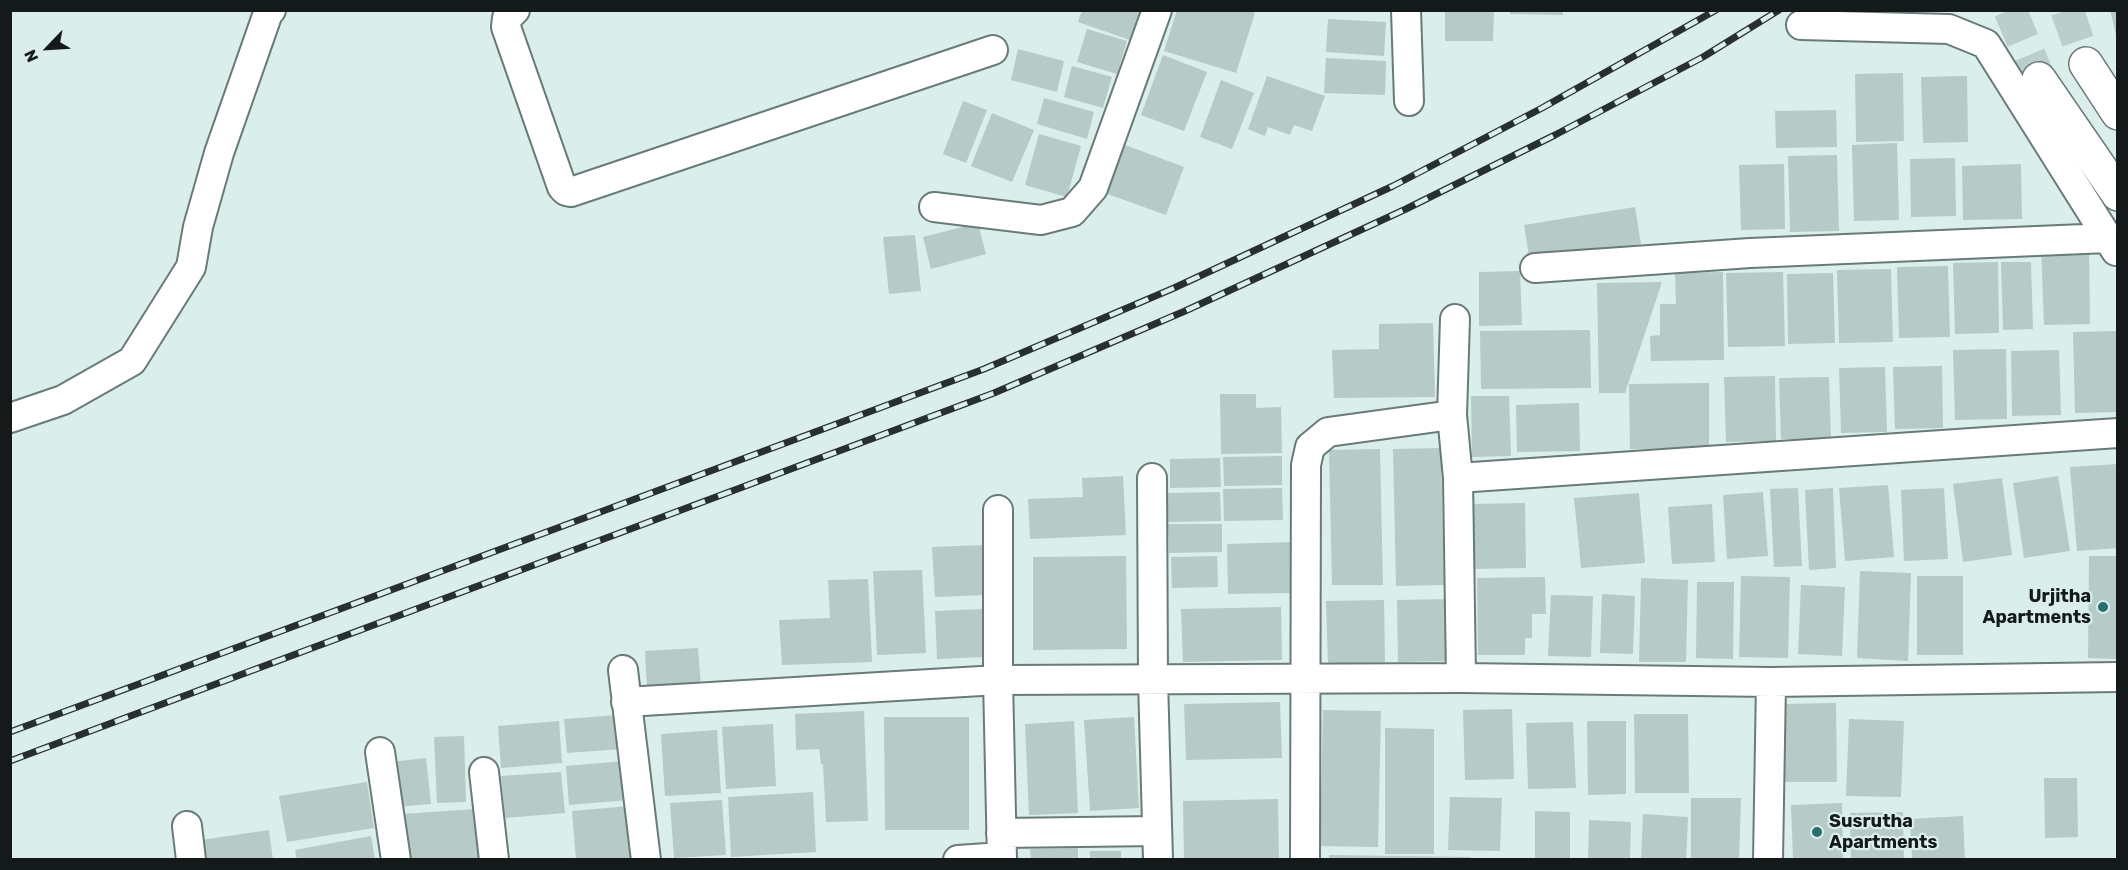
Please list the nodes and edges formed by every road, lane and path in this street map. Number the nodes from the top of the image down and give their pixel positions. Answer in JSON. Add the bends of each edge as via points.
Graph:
{"nodes":[{"id":1,"x":271,"y":10,"type":"edge"},
{"id":2,"x":515,"y":10,"type":"edge"},
{"id":3,"x":1157,"y":10,"type":"edge"},
{"id":4,"x":1406,"y":10,"type":"edge"},
{"id":5,"x":1801,"y":25,"type":"dead end"},
{"id":6,"x":993,"y":50,"type":"dead end"},
{"id":7,"x":2086,"y":64,"type":"tunnel mouth"},
{"id":8,"x":2039,"y":79,"type":"tunnel mouth"},
{"id":9,"x":1409,"y":101,"type":"dead end"},
{"id":10,"x":2118,"y":113,"type":"edge"},
{"id":11,"x":2118,"y":194,"type":"edge"},
{"id":12,"x":934,"y":207,"type":"dead end"},
{"id":13,"x":2113,"y":245,"type":"edge"},
{"id":14,"x":1535,"y":267,"type":"dead end"},
{"id":15,"x":1455,"y":319,"type":"dead end"},
{"id":16,"x":1452,"y":415,"type":"junction"},
{"id":17,"x":10,"y":418,"type":"edge"},
{"id":18,"x":2118,"y":433,"type":"edge"},
{"id":19,"x":1152,"y":478,"type":"dead end"},
{"id":20,"x":1458,"y":478,"type":"junction"},
{"id":21,"x":998,"y":510,"type":"dead end"},
{"id":22,"x":623,"y":670,"type":"dead end"},
{"id":23,"x":2118,"y":677,"type":"edge"},
{"id":24,"x":1305,"y":678,"type":"junction"},
{"id":25,"x":1461,"y":678,"type":"junction"},
{"id":26,"x":998,"y":680,"type":"junction"},
{"id":27,"x":1153,"y":680,"type":"junction"},
{"id":28,"x":1770,"y":682,"type":"junction"},
{"id":29,"x":626,"y":702,"type":"junction"},
{"id":30,"x":380,"y":752,"type":"dead end"},
{"id":31,"x":484,"y":772,"type":"dead end"},
{"id":32,"x":187,"y":826,"type":"dead end"},
{"id":33,"x":1157,"y":831,"type":"junction"},
{"id":34,"x":1001,"y":850,"type":"edge"},
{"id":35,"x":191,"y":860,"type":"edge"},
{"id":36,"x":396,"y":860,"type":"edge"},
{"id":37,"x":494,"y":860,"type":"edge"},
{"id":38,"x":646,"y":860,"type":"edge"},
{"id":39,"x":958,"y":860,"type":"edge"},
{"id":40,"x":1158,"y":860,"type":"edge"},
{"id":41,"x":1305,"y":860,"type":"edge"},
{"id":42,"x":1768,"y":860,"type":"edge"}],
"edges":[{"from":1,"to":17,"type":"street","via":[[219,153],[191,267],[132,361],[63,400]]},
{"from":2,"to":6,"type":"street","via":[[507,18],[506,27],[562,187],[571,192]]},
{"from":3,"to":12,"type":"street","via":[[1093,188],[1072,212],[1041,220]]},
{"from":4,"to":9,"type":"street"},
{"from":5,"to":13,"type":"street","via":[[1949,29],[1986,44]]},
{"from":7,"to":10,"type":"street"},
{"from":8,"to":11,"type":"street"},
{"from":13,"to":14,"type":"street","via":[[1750,253]]},
{"from":15,"to":16,"type":"street"},
{"from":16,"to":20,"type":"street"},
{"from":16,"to":24,"type":"street","via":[[1328,432],[1311,447],[1306,465]]},
{"from":18,"to":20,"type":"street"},
{"from":19,"to":27,"type":"street"},
{"from":20,"to":25,"type":"street"},
{"from":21,"to":26,"type":"street"},
{"from":22,"to":29,"type":"street"},
{"from":23,"to":28,"type":"street"},
{"from":24,"to":25,"type":"street"},
{"from":24,"to":27,"type":"street"},
{"from":24,"to":41,"type":"street"},
{"from":25,"to":28,"type":"street"},
{"from":26,"to":27,"type":"street"},
{"from":26,"to":29,"type":"street"},
{"from":26,"to":34,"type":"street"},
{"from":27,"to":33,"type":"street"},
{"from":28,"to":42,"type":"street"},
{"from":29,"to":38,"type":"street"},
{"from":30,"to":36,"type":"street"},
{"from":31,"to":37,"type":"street"},
{"from":32,"to":35,"type":"street"},
{"from":33,"to":34,"type":"street"},
{"from":33,"to":40,"type":"street"},
{"from":34,"to":39,"type":"street"}]}
